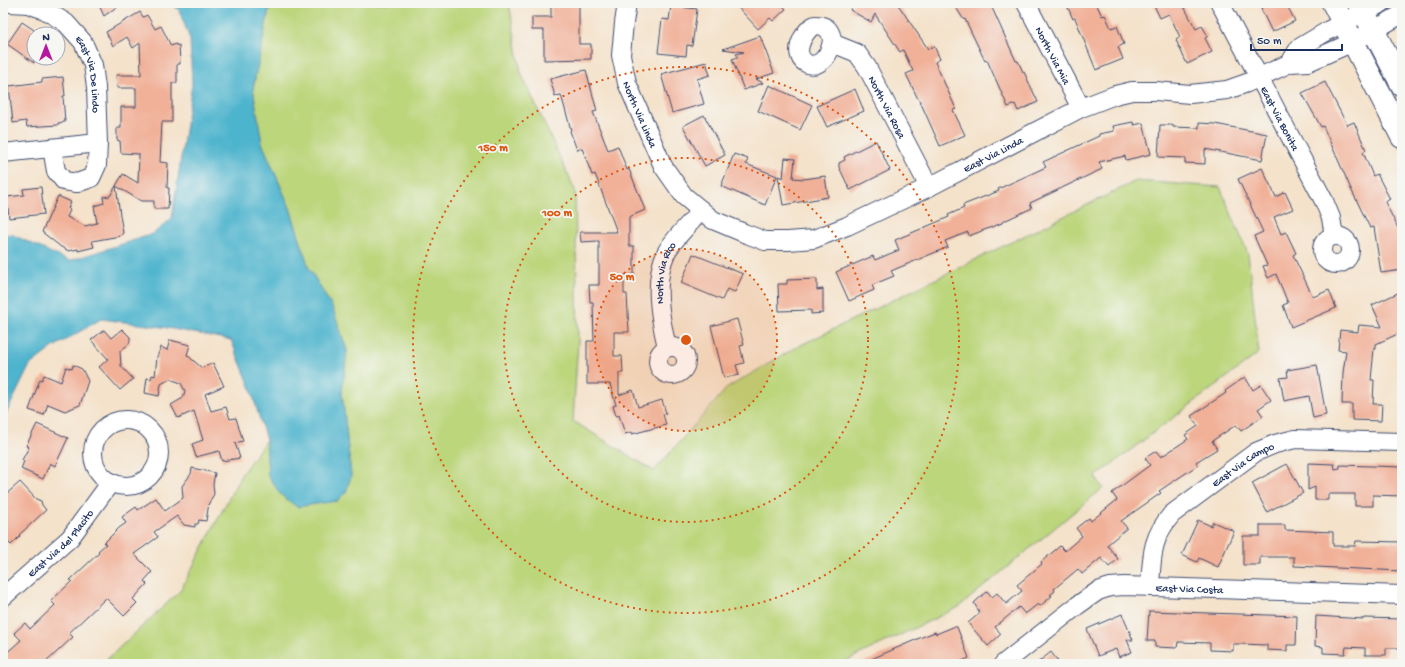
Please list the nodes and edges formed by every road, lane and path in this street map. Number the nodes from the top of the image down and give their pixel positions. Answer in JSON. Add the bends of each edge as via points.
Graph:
{"nodes":[{"id":1,"x":9,"y":3,"type":"edge"},
{"id":2,"x":627,"y":3,"type":"edge"},
{"id":3,"x":1026,"y":3,"type":"edge"},
{"id":4,"x":1220,"y":3,"type":"edge"},
{"id":5,"x":3,"y":4,"type":"edge"},
{"id":6,"x":1338,"y":12,"type":"edge"},
{"id":7,"x":1370,"y":12,"type":"edge"},
{"id":8,"x":1402,"y":14,"type":"edge"},
{"id":9,"x":1353,"y":42,"type":"junction"},
{"id":10,"x":832,"y":43,"type":"dead end"},
{"id":11,"x":1290,"y":62,"type":"junction"},
{"id":12,"x":1259,"y":78,"type":"junction"},
{"id":13,"x":1402,"y":85,"type":"edge"},
{"id":14,"x":1081,"y":108,"type":"junction"},
{"id":15,"x":1402,"y":137,"type":"edge"},
{"id":16,"x":98,"y":143,"type":"junction"},
{"id":17,"x":52,"y":148,"type":"junction"},
{"id":18,"x":3,"y":154,"type":"edge"},
{"id":19,"x":928,"y":187,"type":"junction"},
{"id":20,"x":701,"y":210,"type":"junction"},
{"id":21,"x":1334,"y":236,"type":"dead end"},
{"id":22,"x":667,"y":347,"type":"dead end"},
{"id":23,"x":1402,"y":442,"type":"edge"},
{"id":24,"x":111,"y":482,"type":"dead end"},
{"id":25,"x":1150,"y":587,"type":"junction"},
{"id":26,"x":1402,"y":595,"type":"edge"},
{"id":27,"x":3,"y":597,"type":"edge"},
{"id":28,"x":1003,"y":664,"type":"edge"}],
"edges":[{"from":1,"to":5,"type":"street","name":"East Via De Lindo"},
{"from":1,"to":16,"type":"street","name":"East Via De Lindo","via":[[28,4],[45,10],[66,23],[83,42],[93,65]]},
{"from":2,"to":20,"type":"street","name":"North Via Linda","via":[[621,56],[627,83],[663,166],[684,196]]},
{"from":3,"to":14,"type":"street","name":"North Via Mia"},
{"from":4,"to":12,"type":"street","name":"East Via Bonita"},
{"from":6,"to":7,"type":"street"},
{"from":6,"to":9,"type":"main road"},
{"from":6,"to":11,"type":"street","name":"East Via Linda","via":[[1299,48]]},
{"from":7,"to":8,"type":"street"},
{"from":7,"to":9,"type":"street"},
{"from":7,"to":13,"type":"main road"},
{"from":9,"to":11,"type":"street","name":"East Via Linda","via":[[1308,62]]},
{"from":9,"to":15,"type":"main road"},
{"from":10,"to":19,"type":"street","name":"North Via Rosa","via":[[857,53],[867,67]]},
{"from":11,"to":12,"type":"street","name":"East Via Linda"},
{"from":12,"to":14,"type":"street","name":"East Via Linda","via":[[1227,90],[1209,93],[1132,91]]},
{"from":12,"to":21,"type":"street","name":"East Via Bonita","via":[[1324,201],[1331,218]]},
{"from":14,"to":19,"type":"street","name":"East Via Linda"},
{"from":16,"to":17,"type":"street"},
{"from":16,"to":17,"type":"street","name":"East Via De Lindo","via":[[97,165],[91,178],[77,183],[64,181],[56,172]]},
{"from":17,"to":18,"type":"street"},
{"from":19,"to":20,"type":"street","name":"East Via Linda","via":[[814,239],[765,241],[714,220]]},
{"from":20,"to":22,"type":"street","name":"North Via Rico","via":[[667,253],[661,270],[659,295]]},
{"from":23,"to":25,"type":"street","name":"East Via Campo","via":[[1295,440],[1275,444],[1256,452],[1172,514],[1163,525],[1152,553]]},
{"from":24,"to":27,"type":"street","name":"East Via del Placito","via":[[70,538]]},
{"from":25,"to":26,"type":"street","name":"East Via Costa"},
{"from":25,"to":28,"type":"street","name":"East Via Costa","via":[[1110,587],[1098,591]]}]}
